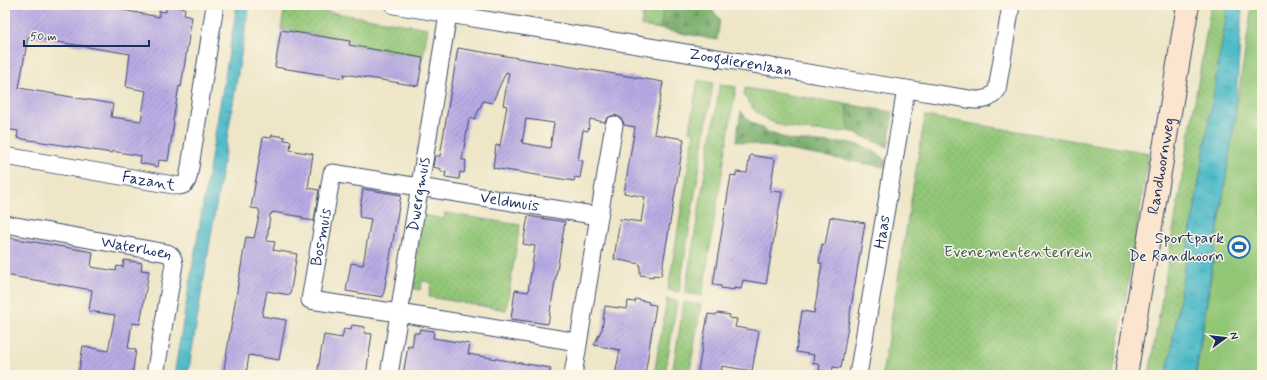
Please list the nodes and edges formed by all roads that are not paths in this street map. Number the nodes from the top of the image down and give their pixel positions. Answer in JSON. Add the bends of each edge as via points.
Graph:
{"nodes":[{"id":1,"x":215,"y":5,"type":"edge"},
{"id":2,"x":394,"y":5,"type":"edge"},
{"id":3,"x":1011,"y":5,"type":"edge"},
{"id":4,"x":1188,"y":5,"type":"edge"},
{"id":5,"x":448,"y":14,"type":"junction"},
{"id":6,"x":906,"y":89,"type":"junction"},
{"id":7,"x":614,"y":125,"type":"dead end"},
{"id":8,"x":5,"y":156,"type":"edge"},
{"id":9,"x":419,"y":188,"type":"junction"},
{"id":10,"x":599,"y":216,"type":"junction"},
{"id":11,"x":5,"y":224,"type":"edge"},
{"id":12,"x":399,"y":313,"type":"junction"},
{"id":13,"x":578,"y":342,"type":"junction"},
{"id":14,"x":155,"y":375,"type":"edge"},
{"id":15,"x":389,"y":375,"type":"edge"},
{"id":16,"x":573,"y":375,"type":"edge"},
{"id":17,"x":858,"y":375,"type":"edge"},
{"id":18,"x":1126,"y":375,"type":"edge"}],
"edges":[{"from":1,"to":8,"type":"street","name":"Fazant","via":[[188,179],[183,186]]},
{"from":2,"to":5,"type":"street","name":"Zoogdierenlaan"},
{"from":3,"to":6,"type":"street","name":"Zoogdierenlaan","via":[[997,90],[991,98],[975,100]]},
{"from":4,"to":18,"type":"street","name":"Randhoornweg"},
{"from":5,"to":6,"type":"street","name":"Zoogdierenlaan"},
{"from":5,"to":9,"type":"street","name":"Dwergmuis"},
{"from":6,"to":17,"type":"street","name":"Haas"},
{"from":7,"to":10,"type":"street"},
{"from":9,"to":10,"type":"street","name":"Veldmuis"},
{"from":9,"to":12,"type":"street","name":"Dwergmuis"},
{"from":9,"to":12,"type":"street","name":"Bosmuis","via":[[332,173],[310,300]]},
{"from":10,"to":13,"type":"street"},
{"from":11,"to":14,"type":"street","name":"Waterhoen","via":[[167,252],[171,255],[174,264]]},
{"from":12,"to":13,"type":"street"},
{"from":12,"to":15,"type":"street","name":"Dwergmuis"},
{"from":13,"to":16,"type":"street"}]}
